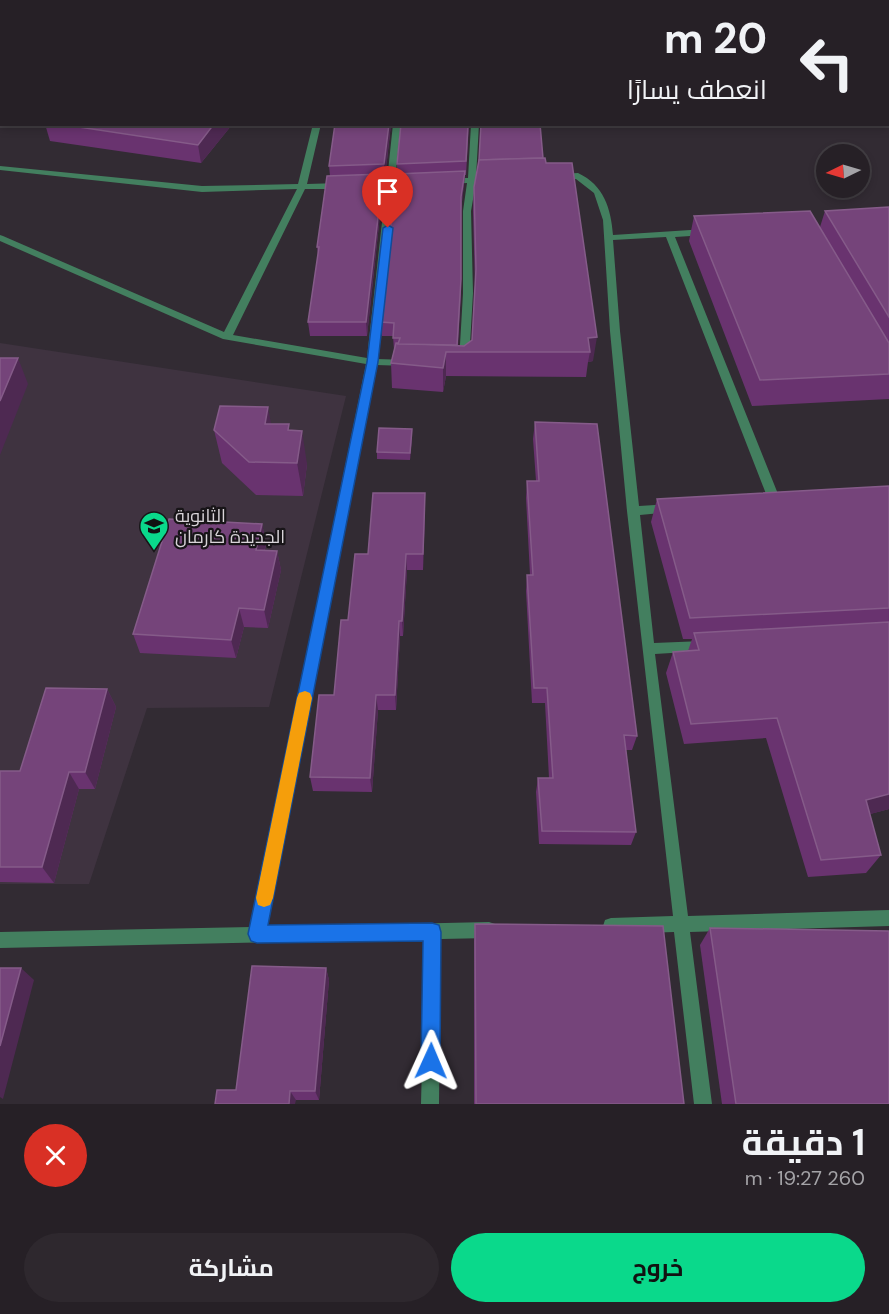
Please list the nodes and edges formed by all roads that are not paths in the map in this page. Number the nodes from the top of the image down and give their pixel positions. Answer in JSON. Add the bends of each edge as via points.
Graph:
{"nodes":[{"id":1,"x":317,"y":126,"type":"edge"},
{"id":2,"x":397,"y":126,"type":"edge"},
{"id":3,"x":474,"y":126,"type":"edge"},
{"id":4,"x":0,"y":168,"type":"edge"},
{"id":5,"x":542,"y":177,"type":"edge"},
{"id":6,"x":495,"y":179,"type":"edge"},
{"id":7,"x":472,"y":180,"type":"junction"},
{"id":8,"x":438,"y":181,"type":"edge"},
{"id":9,"x":426,"y":182,"type":"edge"},
{"id":10,"x":393,"y":183,"type":"junction"},
{"id":11,"x":347,"y":185,"type":"edge"},
{"id":12,"x":358,"y":185,"type":"edge"},
{"id":13,"x":302,"y":187,"type":"junction"},
{"id":14,"x":714,"y":231,"type":"edge"},
{"id":15,"x":670,"y":235,"type":"junction"},
{"id":16,"x":0,"y":238,"type":"edge"},
{"id":17,"x":608,"y":238,"type":"junction"},
{"id":18,"x":227,"y":338,"type":"junction"},
{"id":19,"x":372,"y":362,"type":"junction"},
{"id":20,"x":418,"y":363,"type":"edge"},
{"id":21,"x":453,"y":364,"type":"edge"},
{"id":22,"x":774,"y":499,"type":"edge"},
{"id":23,"x":680,"y":507,"type":"edge"},
{"id":24,"x":633,"y":511,"type":"junction"},
{"id":25,"x":717,"y":645,"type":"edge"},
{"id":26,"x":648,"y":649,"type":"junction"},
{"id":27,"x":889,"y":918,"type":"edge"},
{"id":28,"x":682,"y":924,"type":"junction"},
{"id":29,"x":598,"y":927,"type":"edge"},
{"id":30,"x":504,"y":930,"type":"edge"},
{"id":31,"x":432,"y":932,"type":"junction"},
{"id":32,"x":257,"y":934,"type":"junction"},
{"id":33,"x":0,"y":940,"type":"edge"},
{"id":34,"x":430,"y":1104,"type":"edge"},
{"id":35,"x":703,"y":1104,"type":"edge"}],
"edges":[{"from":1,"to":13,"type":"street"},
{"from":2,"to":10,"type":"street"},
{"from":3,"to":7,"type":"street"},
{"from":4,"to":13,"type":"street","via":[[202,189]]},
{"from":5,"to":17,"type":"street","via":[[578,176],[598,192]]},
{"from":6,"to":7,"type":"street"},
{"from":7,"to":8,"type":"street"},
{"from":7,"to":21,"type":"street","via":[[467,212],[464,365]]},
{"from":9,"to":10,"type":"street"},
{"from":10,"to":12,"type":"street"},
{"from":10,"to":19,"type":"street"},
{"from":11,"to":13,"type":"street"},
{"from":13,"to":18,"type":"street"},
{"from":14,"to":15,"type":"street"},
{"from":15,"to":17,"type":"street"},
{"from":15,"to":22,"type":"street"},
{"from":16,"to":18,"type":"street"},
{"from":17,"to":24,"type":"street"},
{"from":18,"to":19,"type":"street"},
{"from":19,"to":20,"type":"street"},
{"from":19,"to":32,"type":"street"},
{"from":23,"to":24,"type":"street"},
{"from":24,"to":26,"type":"street"},
{"from":25,"to":26,"type":"street"},
{"from":26,"to":28,"type":"street"},
{"from":27,"to":28,"type":"street"},
{"from":28,"to":29,"type":"street"},
{"from":28,"to":35,"type":"street"},
{"from":30,"to":31,"type":"street"},
{"from":31,"to":32,"type":"street"},
{"from":31,"to":34,"type":"street"},
{"from":32,"to":33,"type":"street"}]}
